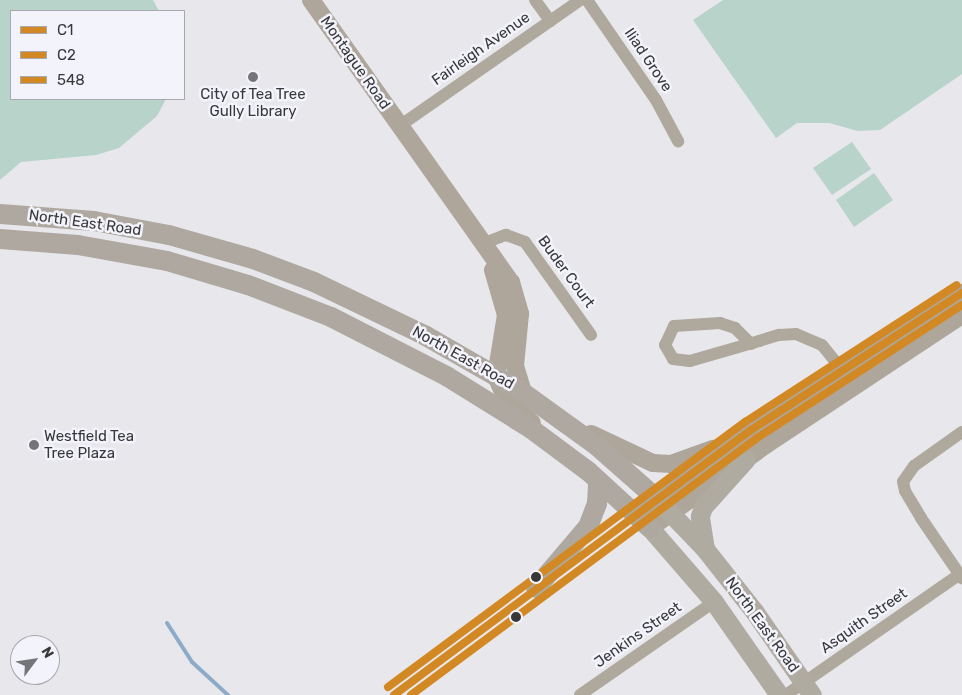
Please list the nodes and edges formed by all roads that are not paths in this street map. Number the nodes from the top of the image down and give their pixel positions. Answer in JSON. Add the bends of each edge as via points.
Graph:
{"nodes":[{"id":1,"x":311,"y":0,"type":"edge"},
{"id":2,"x":323,"y":0,"type":"edge"},
{"id":3,"x":536,"y":0,"type":"edge"},
{"id":4,"x":580,"y":0,"type":"edge"},
{"id":5,"x":587,"y":0,"type":"edge"},
{"id":6,"x":550,"y":21,"type":"junction"},
{"id":7,"x":401,"y":125,"type":"junction"},
{"id":8,"x":678,"y":140,"type":"dead end"},
{"id":9,"x":0,"y":214,"type":"edge"},
{"id":10,"x":0,"y":238,"type":"edge"},
{"id":11,"x":482,"y":244,"type":"junction"},
{"id":12,"x":328,"y":288,"type":"junction"},
{"id":13,"x":962,"y":293,"type":"edge"},
{"id":14,"x":317,"y":312,"type":"junction"},
{"id":15,"x":962,"y":315,"type":"edge"},
{"id":16,"x":591,"y":335,"type":"dead end"},
{"id":17,"x":751,"y":344,"type":"junction"},
{"id":18,"x":842,"y":368,"type":"junction"},
{"id":19,"x":496,"y":376,"type":"junction"},
{"id":20,"x":855,"y":386,"type":"junction"},
{"id":21,"x":523,"y":392,"type":"junction"},
{"id":22,"x":562,"y":419,"type":"junction"},
{"id":23,"x":962,"y":432,"type":"edge"},
{"id":24,"x":740,"y":438,"type":"junction"},
{"id":25,"x":558,"y":448,"type":"junction"},
{"id":26,"x":746,"y":459,"type":"junction"},
{"id":27,"x":598,"y":482,"type":"junction"},
{"id":28,"x":656,"y":498,"type":"junction"},
{"id":29,"x":671,"y":513,"type":"junction"},
{"id":30,"x":635,"y":514,"type":"junction"},
{"id":31,"x":650,"y":528,"type":"junction"},
{"id":32,"x":705,"y":549,"type":"junction"},
{"id":33,"x":961,"y":576,"type":"edge"},
{"id":34,"x":536,"y":588,"type":"dead end"},
{"id":35,"x":714,"y":602,"type":"junction"},
{"id":36,"x":808,"y":689,"type":"edge"},
{"id":37,"x":580,"y":695,"type":"edge"},
{"id":38,"x":779,"y":695,"type":"edge"},
{"id":39,"x":786,"y":695,"type":"edge"}],
"edges":[{"from":1,"to":7,"type":"main road","name":"Montague Road"},
{"from":2,"to":7,"type":"main road","name":"Montague Road"},
{"from":3,"to":6,"type":"street"},
{"from":4,"to":6,"type":"street","name":"Fairleigh Avenue"},
{"from":5,"to":8,"type":"street","name":"Iliad Grove","via":[[656,100]]},
{"from":6,"to":7,"type":"street","name":"Fairleigh Avenue"},
{"from":7,"to":11,"type":"main road","name":"Montague Road"},
{"from":9,"to":12,"type":"highway","name":"North East Road","via":[[94,221],[169,236],[253,258]]},
{"from":10,"to":14,"type":"highway","name":"North East Road","via":[[125,252],[224,278]]},
{"from":11,"to":16,"type":"street","name":"Buder Court","via":[[506,235],[525,242]]},
{"from":11,"to":19,"type":"main road","name":"Montague Road","via":[[500,286],[506,315]]},
{"from":11,"to":21,"type":"main road","name":"Montague Road","via":[[499,263],[517,298],[520,325],[514,360]]},
{"from":12,"to":14,"type":"highway"},
{"from":12,"to":19,"type":"highway","name":"North East Road","via":[[426,336]]},
{"from":13,"to":18,"type":"main road"},
{"from":14,"to":25,"type":"highway","name":"North East Road","via":[[448,378]]},
{"from":15,"to":20,"type":"main road"},
{"from":17,"to":17,"type":"street","via":[[680,362],[668,353],[665,344],[674,326],[720,323],[736,328]]},
{"from":17,"to":18,"type":"street","via":[[796,334],[822,345]]},
{"from":18,"to":20,"type":"street"},
{"from":18,"to":24,"type":"main road"},
{"from":19,"to":21,"type":"highway","name":"North East Road"},
{"from":19,"to":25,"type":"main road","via":[[505,396]]},
{"from":20,"to":26,"type":"main road"},
{"from":21,"to":22,"type":"highway","name":"North East Road"},
{"from":22,"to":24,"type":"main road","via":[[632,456],[653,463],[677,462]]},
{"from":22,"to":28,"type":"highway","name":"North East Road"},
{"from":23,"to":33,"type":"street","via":[[907,472],[903,482],[905,491]]},
{"from":24,"to":28,"type":"main road"},
{"from":25,"to":27,"type":"highway","name":"North East Road"},
{"from":26,"to":29,"type":"main road"},
{"from":26,"to":32,"type":"main road","via":[[703,506],[701,532]]},
{"from":27,"to":30,"type":"highway","name":"North East Road"},
{"from":27,"to":34,"type":"highway","via":[[597,504],[588,527]]},
{"from":28,"to":29,"type":"main road","name":"North East Road"},
{"from":28,"to":30,"type":"main road"},
{"from":29,"to":31,"type":"main road"},
{"from":29,"to":32,"type":"main road","name":"North East Road"},
{"from":30,"to":31,"type":"highway","name":"North East Road"},
{"from":31,"to":35,"type":"main road","name":"North East Road"},
{"from":32,"to":36,"type":"main road","name":"North East Road","via":[[754,611]]},
{"from":33,"to":36,"type":"street","name":"Asquith Street"},
{"from":35,"to":37,"type":"street","name":"Jenkins Street"},
{"from":35,"to":38,"type":"main road","name":"North East Road"},
{"from":36,"to":39,"type":"street","name":"Asquith Street"}]}
